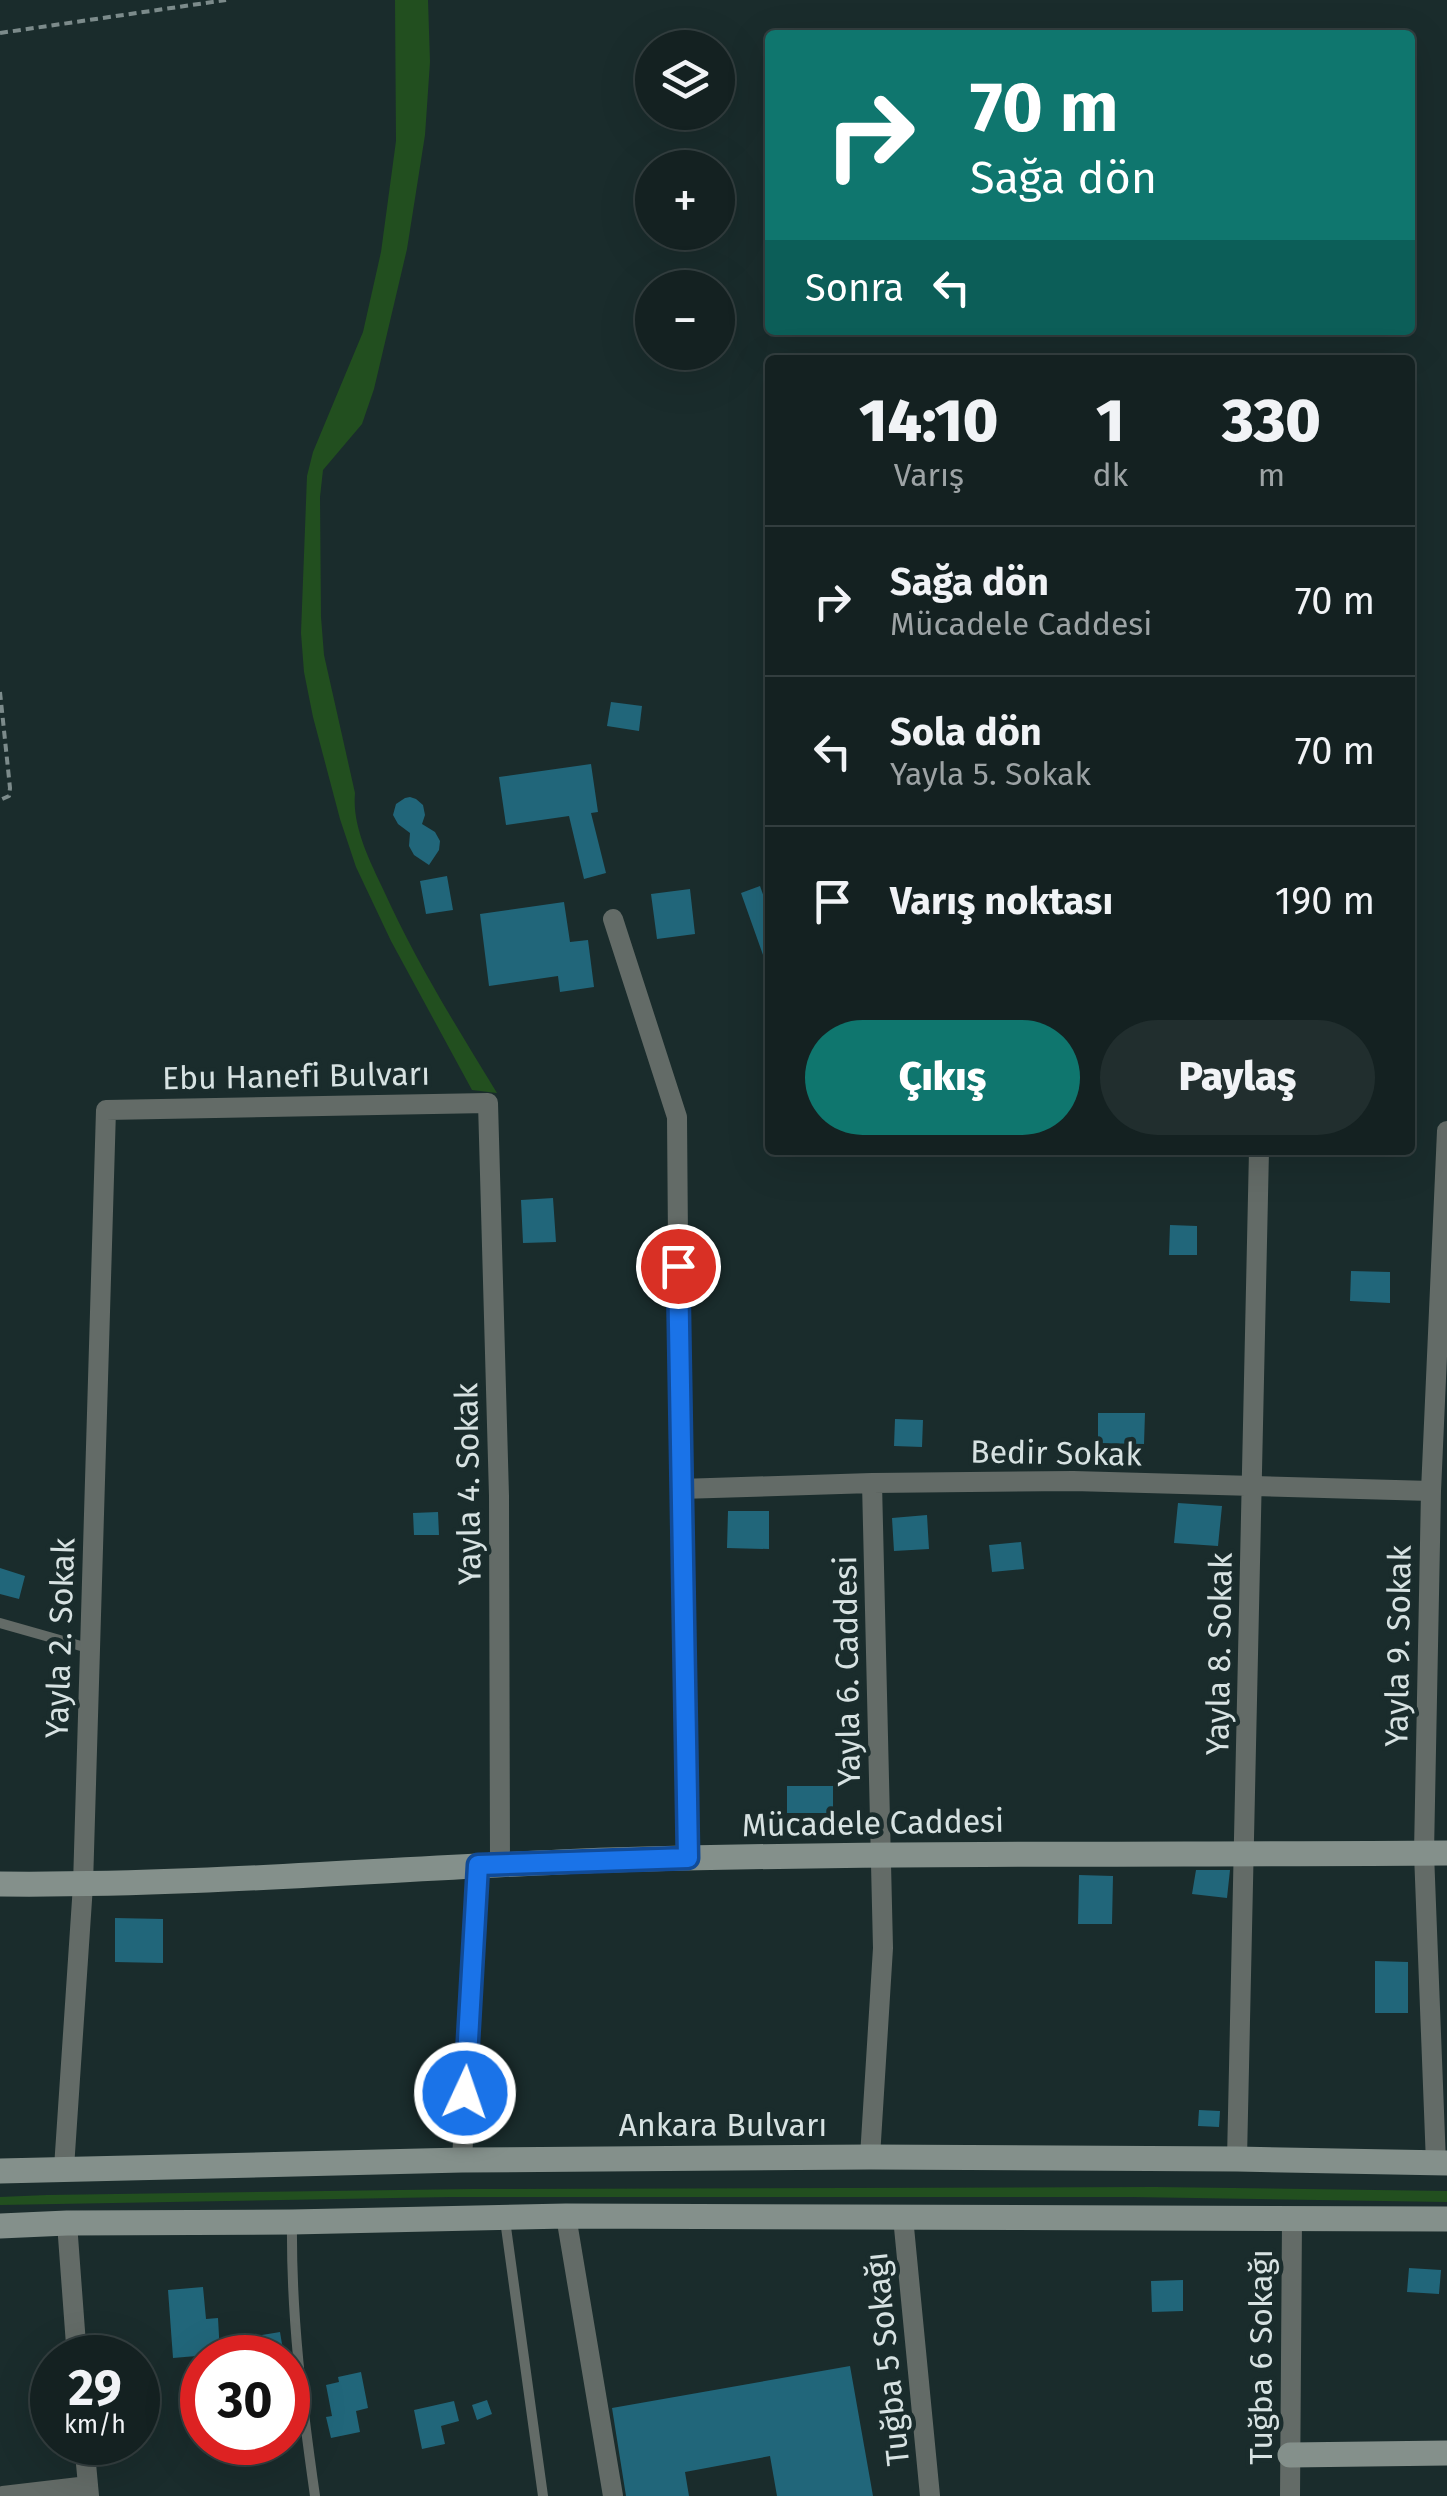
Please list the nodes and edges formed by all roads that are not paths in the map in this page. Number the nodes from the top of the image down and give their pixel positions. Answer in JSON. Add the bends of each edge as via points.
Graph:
{"nodes":[{"id":1,"x":613,"y":919,"type":"dead end"},
{"id":2,"x":488,"y":1103,"type":"joint"},
{"id":3,"x":106,"y":1110,"type":"joint"},
{"id":4,"x":1447,"y":1131,"type":"edge"},
{"id":5,"x":1260,"y":1155,"type":"edge"},
{"id":6,"x":872,"y":1482,"type":"junction"},
{"id":7,"x":1252,"y":1488,"type":"junction"},
{"id":8,"x":680,"y":1490,"type":"junction"},
{"id":9,"x":1431,"y":1490,"type":"junction"},
{"id":10,"x":0,"y":1623,"type":"edge"},
{"id":11,"x":88,"y":1648,"type":"junction"},
{"id":12,"x":1436,"y":1853,"type":"edge"},
{"id":13,"x":882,"y":1855,"type":"junction"},
{"id":14,"x":1246,"y":1855,"type":"junction"},
{"id":15,"x":688,"y":1858,"type":"junction"},
{"id":16,"x":489,"y":1864,"type":"junction"},
{"id":17,"x":0,"y":1884,"type":"edge"},
{"id":18,"x":82,"y":1885,"type":"junction"},
{"id":19,"x":870,"y":2157,"type":"junction"},
{"id":20,"x":1237,"y":2159,"type":"junction"},
{"id":21,"x":462,"y":2160,"type":"junction"},
{"id":22,"x":1441,"y":2163,"type":"edge"},
{"id":23,"x":64,"y":2168,"type":"junction"},
{"id":24,"x":0,"y":2170,"type":"edge"},
{"id":25,"x":566,"y":2216,"type":"junction"},
{"id":26,"x":504,"y":2217,"type":"junction"},
{"id":27,"x":903,"y":2217,"type":"junction"},
{"id":28,"x":1292,"y":2219,"type":"junction"},
{"id":29,"x":1447,"y":2219,"type":"edge"},
{"id":30,"x":292,"y":2222,"type":"junction"},
{"id":31,"x":67,"y":2223,"type":"junction"},
{"id":32,"x":0,"y":2226,"type":"edge"},
{"id":33,"x":76,"y":2335,"type":"edge"},
{"id":34,"x":1447,"y":2454,"type":"edge"},
{"id":35,"x":1290,"y":2455,"type":"junction"},
{"id":36,"x":86,"y":2465,"type":"edge"},
{"id":37,"x":88,"y":2491,"type":"edge"},
{"id":38,"x":3,"y":2496,"type":"edge"},
{"id":39,"x":315,"y":2496,"type":"edge"},
{"id":40,"x":543,"y":2496,"type":"edge"},
{"id":41,"x":613,"y":2496,"type":"edge"},
{"id":42,"x":930,"y":2496,"type":"edge"},
{"id":43,"x":1290,"y":2496,"type":"edge"}],
"edges":[{"from":1,"to":8,"type":"street","via":[[677,1117]]},
{"from":2,"to":3,"type":"street","name":"Ebu Hanefi Bulvarı"},
{"from":2,"to":16,"type":"street","name":"Yayla 4. Sokak","via":[[500,1496]]},
{"from":3,"to":11,"type":"street","name":"Yayla 2. Sokak"},
{"from":4,"to":9,"type":"street","name":"Yayla 9. Sokak"},
{"from":5,"to":7,"type":"street","name":"Yayla 8. Sokak"},
{"from":6,"to":7,"type":"street","name":"Bedir Sokak"},
{"from":6,"to":8,"type":"street","name":"Bedir Sokak"},
{"from":6,"to":13,"type":"street","name":"Yayla 6. Caddesi"},
{"from":7,"to":9,"type":"street","name":"Bedir Sokak"},
{"from":7,"to":14,"type":"street","name":"Yayla 8. Sokak"},
{"from":8,"to":15,"type":"street"},
{"from":9,"to":12,"type":"street","name":"Yayla 9. Sokak"},
{"from":10,"to":11,"type":"lane"},
{"from":11,"to":18,"type":"street","name":"Yayla 2. Sokak"},
{"from":12,"to":14,"type":"main road","name":"Mücadele Caddesi"},
{"from":12,"to":22,"type":"street","name":"Yayla 9. Sokak"},
{"from":13,"to":14,"type":"main road","name":"Mücadele Caddesi"},
{"from":13,"to":15,"type":"main road","name":"Mücadele Caddesi"},
{"from":13,"to":19,"type":"street","name":"Yayla 6. Caddesi","via":[[884,1948]]},
{"from":14,"to":20,"type":"street","name":"Yayla 8. Sokak"},
{"from":15,"to":16,"type":"main road","name":"Mücadele Caddesi"},
{"from":16,"to":18,"type":"main road","name":"Mücadele Caddesi"},
{"from":16,"to":21,"type":"street","name":"Yayla 4. Sokak"},
{"from":17,"to":18,"type":"main road","name":"Mücadele Caddesi"},
{"from":18,"to":23,"type":"street","name":"Yayla 2. Sokak"},
{"from":19,"to":20,"type":"main road","name":"Ankara Bulvarı"},
{"from":19,"to":21,"type":"main road","name":"Ankara Bulvarı"},
{"from":20,"to":22,"type":"main road","name":"Ankara Bulvarı"},
{"from":21,"to":23,"type":"main road","name":"Ankara Bulvarı"},
{"from":23,"to":24,"type":"main road","name":"Ankara Bulvarı"},
{"from":25,"to":26,"type":"main road"},
{"from":25,"to":27,"type":"main road"},
{"from":25,"to":41,"type":"street"},
{"from":26,"to":30,"type":"main road"},
{"from":26,"to":40,"type":"lane"},
{"from":27,"to":28,"type":"main road"},
{"from":27,"to":42,"type":"street","name":"Tuğba 5 Sokağı"},
{"from":28,"to":29,"type":"main road"},
{"from":28,"to":35,"type":"street","name":"Tuğba 6 Sokağı"},
{"from":30,"to":31,"type":"main road"},
{"from":30,"to":39,"type":"lane","via":[[292,2296]]},
{"from":31,"to":32,"type":"main road"},
{"from":31,"to":33,"type":"street"},
{"from":34,"to":35,"type":"main road"},
{"from":35,"to":43,"type":"street","name":"Tuğba 6 Sokağı"},
{"from":36,"to":37,"type":"street"},
{"from":37,"to":38,"type":"street"}]}
